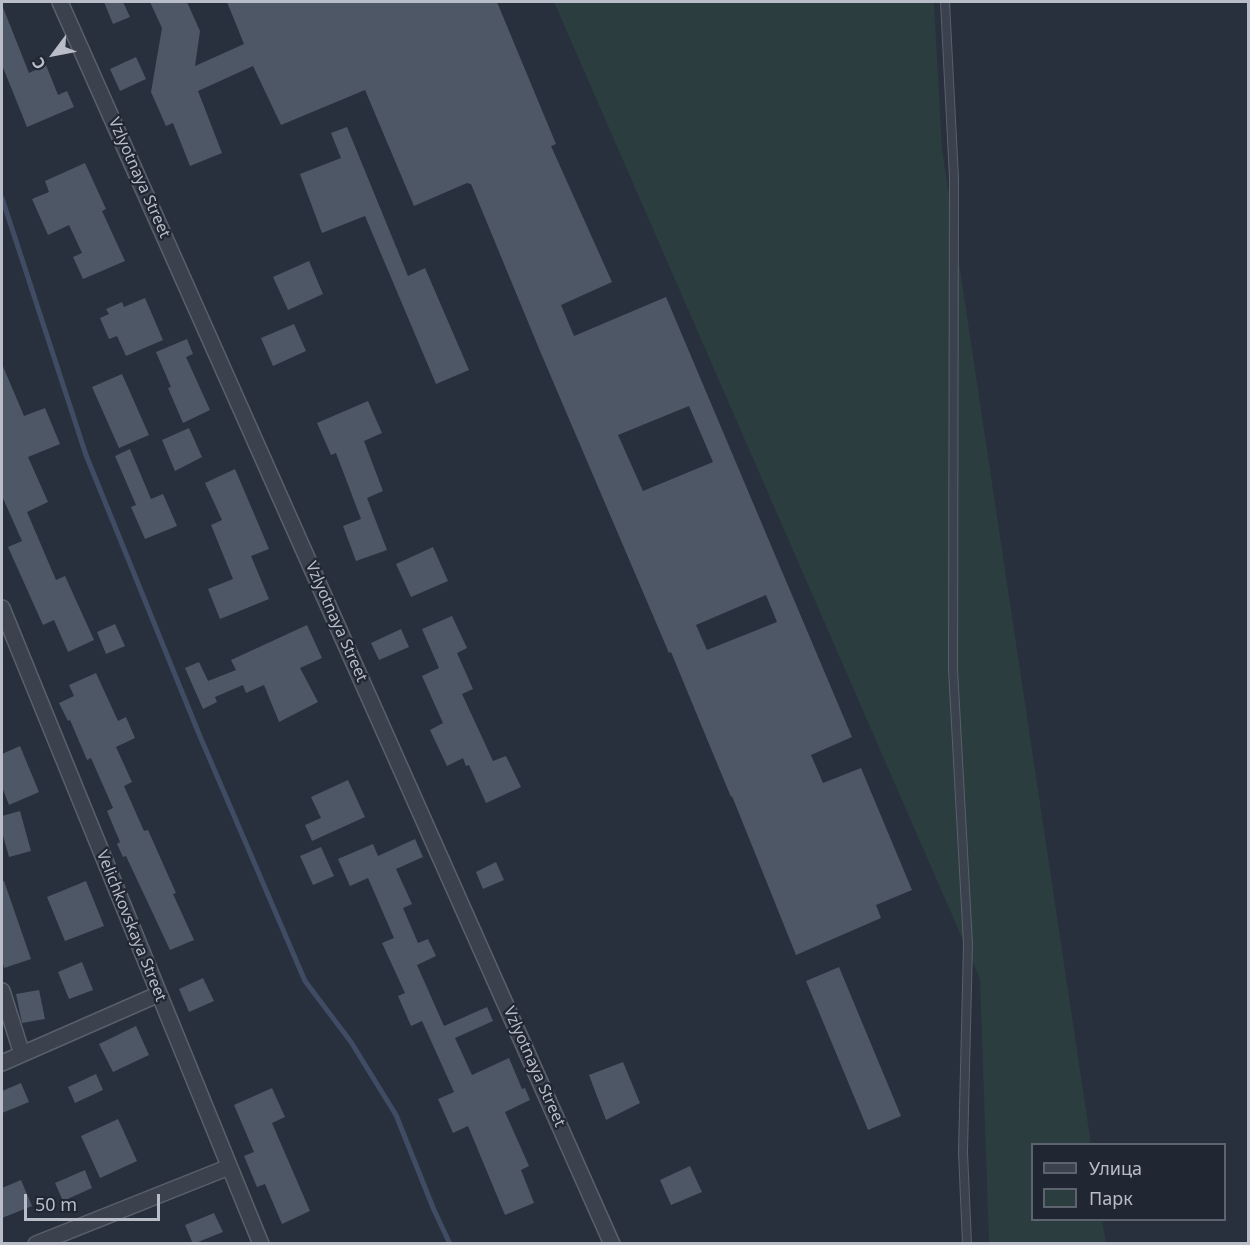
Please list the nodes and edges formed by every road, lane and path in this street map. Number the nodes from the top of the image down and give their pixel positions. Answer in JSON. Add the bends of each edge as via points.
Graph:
{"nodes":[{"id":1,"x":60,"y":2,"type":"edge"},
{"id":2,"x":945,"y":2,"type":"edge"},
{"id":3,"x":2,"y":608,"type":"edge"},
{"id":4,"x":2,"y":991,"type":"edge"},
{"id":5,"x":159,"y":994,"type":"junction"},
{"id":6,"x":22,"y":1053,"type":"junction"},
{"id":7,"x":2,"y":1063,"type":"edge"},
{"id":8,"x":229,"y":1167,"type":"junction"},
{"id":9,"x":36,"y":1244,"type":"edge"},
{"id":10,"x":261,"y":1244,"type":"edge"},
{"id":11,"x":612,"y":1244,"type":"edge"},
{"id":12,"x":967,"y":1244,"type":"edge"}],
"edges":[{"from":1,"to":11,"type":"street","name":"Vzlyotnaya Street"},
{"from":2,"to":12,"type":"lane","via":[[954,178],[952,669],[968,944],[963,1152]]},
{"from":3,"to":5,"type":"street","name":"Velichkovskaya Street"},
{"from":4,"to":6,"type":"street"},
{"from":5,"to":6,"type":"street"},
{"from":5,"to":8,"type":"street","name":"Velichkovskaya Street"},
{"from":6,"to":7,"type":"street"},
{"from":8,"to":9,"type":"street"},
{"from":8,"to":10,"type":"street","name":"Velichkovskaya Street"}]}
